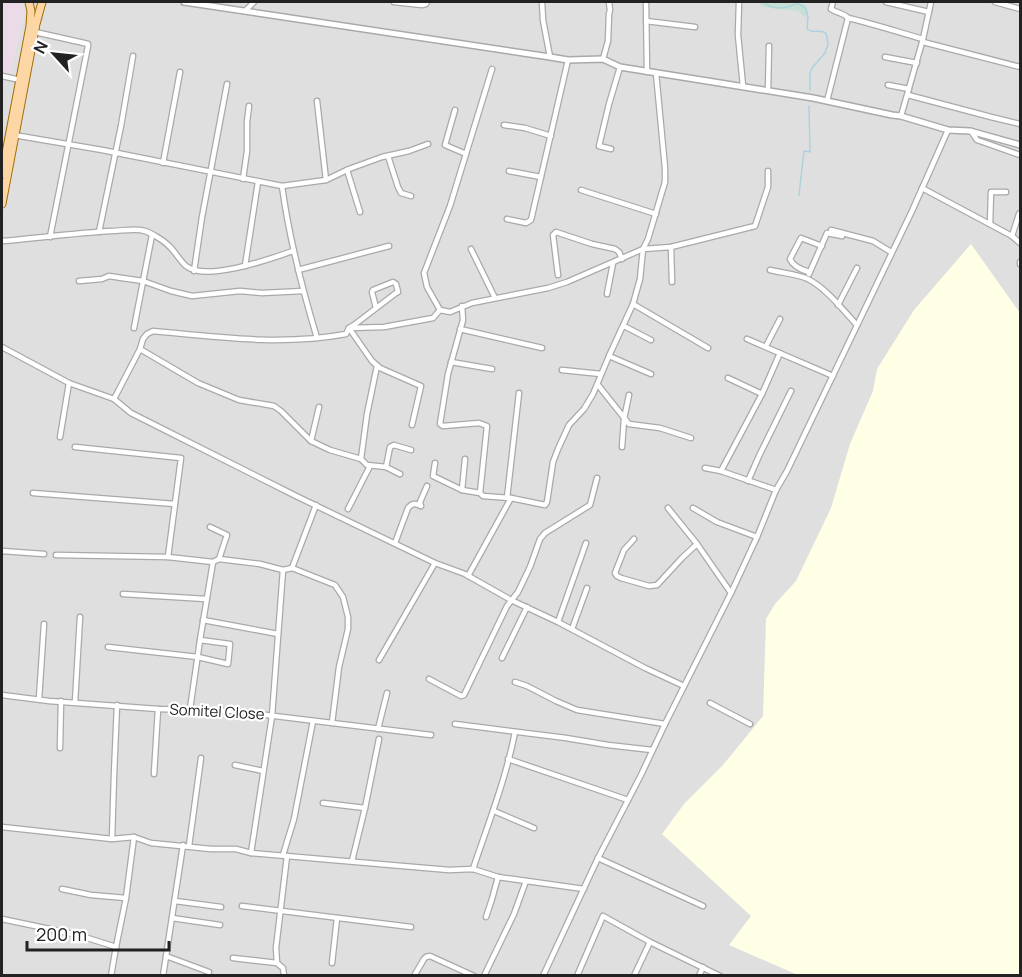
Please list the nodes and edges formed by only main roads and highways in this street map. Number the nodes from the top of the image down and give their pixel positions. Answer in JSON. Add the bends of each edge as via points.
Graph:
{"nodes":[{"id":1,"x":29,"y":2,"type":"edge"},
{"id":2,"x":42,"y":2,"type":"edge"},
{"id":3,"x":11,"y":134,"type":"junction"},
{"id":4,"x":2,"y":174,"type":"edge"},
{"id":5,"x":2,"y":204,"type":"edge"}],
"edges":[{"from":1,"to":3,"type":"main road","via":[[30,26]]},
{"from":2,"to":3,"type":"main road"},
{"from":3,"to":4,"type":"main road"},
{"from":3,"to":5,"type":"main road"}]}
